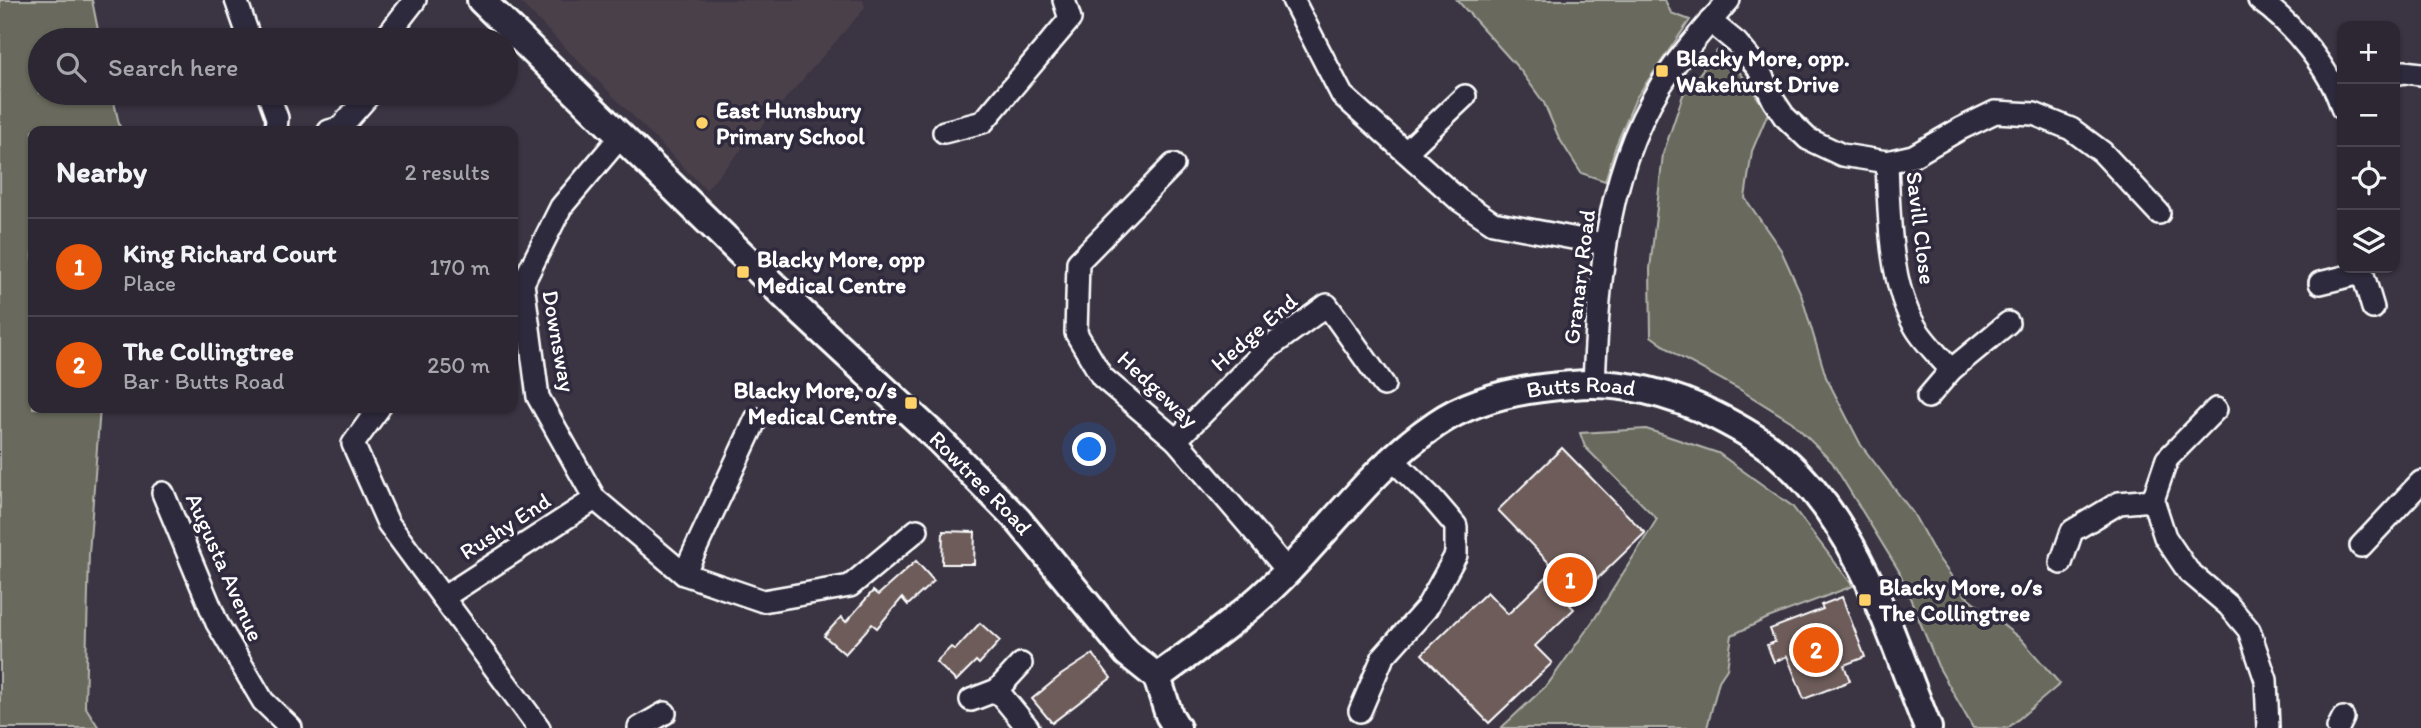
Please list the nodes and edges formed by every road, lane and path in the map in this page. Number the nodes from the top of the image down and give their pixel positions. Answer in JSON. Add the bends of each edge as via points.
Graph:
{"nodes":[{"id":1,"x":236,"y":0,"type":"edge"},
{"id":2,"x":415,"y":0,"type":"edge"},
{"id":3,"x":481,"y":0,"type":"edge"},
{"id":4,"x":1064,"y":0,"type":"edge"},
{"id":5,"x":1293,"y":0,"type":"edge"},
{"id":6,"x":1729,"y":0,"type":"edge"},
{"id":7,"x":2259,"y":0,"type":"edge"},
{"id":8,"x":1710,"y":21,"type":"junction"},
{"id":9,"x":246,"y":28,"type":"edge"},
{"id":10,"x":393,"y":28,"type":"edge"},
{"id":11,"x":510,"y":28,"type":"edge"},
{"id":12,"x":518,"y":36,"type":"edge"},
{"id":13,"x":2400,"y":74,"type":"edge"},
{"id":14,"x":2421,"y":74,"type":"edge"},
{"id":15,"x":2337,"y":91,"type":"edge"},
{"id":16,"x":1465,"y":96,"type":"dead end"},
{"id":17,"x":272,"y":105,"type":"edge"},
{"id":18,"x":360,"y":105,"type":"edge"},
{"id":19,"x":276,"y":126,"type":"edge"},
{"id":20,"x":342,"y":126,"type":"edge"},
{"id":21,"x":944,"y":132,"type":"dead end"},
{"id":22,"x":621,"y":136,"type":"junction"},
{"id":23,"x":1406,"y":152,"type":"junction"},
{"id":24,"x":1887,"y":162,"type":"junction"},
{"id":25,"x":1173,"y":165,"type":"dead end"},
{"id":26,"x":2159,"y":213,"type":"dead end"},
{"id":27,"x":1604,"y":244,"type":"junction"},
{"id":28,"x":2352,"y":273,"type":"edge"},
{"id":29,"x":2362,"y":273,"type":"edge"},
{"id":30,"x":2320,"y":283,"type":"dead end"},
{"id":31,"x":2372,"y":308,"type":"dead end"},
{"id":32,"x":2008,"y":323,"type":"dead end"},
{"id":33,"x":1951,"y":370,"type":"junction"},
{"id":34,"x":1594,"y":383,"type":"junction"},
{"id":35,"x":1384,"y":385,"type":"dead end"},
{"id":36,"x":1928,"y":397,"type":"dead end"},
{"id":37,"x":2217,"y":410,"type":"dead end"},
{"id":38,"x":375,"y":413,"type":"edge"},
{"id":39,"x":756,"y":419,"type":"dead end"},
{"id":40,"x":1176,"y":440,"type":"junction"},
{"id":41,"x":1391,"y":458,"type":"junction"},
{"id":42,"x":2421,"y":482,"type":"edge"},
{"id":43,"x":163,"y":493,"type":"dead end"},
{"id":44,"x":595,"y":499,"type":"junction"},
{"id":45,"x":2153,"y":500,"type":"junction"},
{"id":46,"x":918,"y":530,"type":"dead end"},
{"id":47,"x":2361,"y":546,"type":"dead end"},
{"id":48,"x":2061,"y":563,"type":"dead end"},
{"id":49,"x":1288,"y":571,"type":"junction"},
{"id":50,"x":684,"y":574,"type":"junction"},
{"id":51,"x":444,"y":597,"type":"junction"},
{"id":52,"x":1021,"y":664,"type":"dead end"},
{"id":53,"x":1157,"y":677,"type":"junction"},
{"id":54,"x":997,"y":690,"type":"junction"},
{"id":55,"x":971,"y":700,"type":"dead end"},
{"id":56,"x":1360,"y":711,"type":"dead end"},
{"id":57,"x":665,"y":713,"type":"dead end"},
{"id":58,"x":291,"y":728,"type":"edge"},
{"id":59,"x":539,"y":728,"type":"edge"},
{"id":60,"x":639,"y":728,"type":"edge"},
{"id":61,"x":1028,"y":728,"type":"edge"},
{"id":62,"x":1177,"y":728,"type":"edge"},
{"id":63,"x":1928,"y":728,"type":"edge"},
{"id":64,"x":2268,"y":728,"type":"edge"}],
"edges":[{"from":1,"to":9,"type":"street"},
{"from":2,"to":10,"type":"street"},
{"from":3,"to":11,"type":"street","name":"Rowtree Road"},
{"from":4,"to":21,"type":"street","via":[[1070,19],[983,122]]},
{"from":5,"to":23,"type":"street","via":[[1342,95]]},
{"from":6,"to":8,"type":"street","name":"Granary Road"},
{"from":7,"to":15,"type":"street","via":[[2307,47]]},
{"from":8,"to":24,"type":"street","via":[[1758,68],[1784,116],[1808,139],[1842,155]]},
{"from":8,"to":27,"type":"street","name":"Granary Road","via":[[1670,71],[1642,120],[1622,170]]},
{"from":12,"to":22,"type":"street","name":"Rowtree Road"},
{"from":13,"to":14,"type":"street"},
{"from":16,"to":23,"type":"street"},
{"from":17,"to":19,"type":"street"},
{"from":18,"to":20,"type":"street"},
{"from":22,"to":44,"type":"street","name":"Downsway","via":[[561,207],[523,283],[538,397]]},
{"from":22,"to":53,"type":"street","name":"Rowtree Road","via":[[945,446],[1018,520],[1127,653]]},
{"from":23,"to":27,"type":"street","via":[[1459,200],[1493,223]]},
{"from":24,"to":26,"type":"street","via":[[1913,156],[1995,112],[2034,114],[2071,129],[2102,152]]},
{"from":24,"to":33,"type":"street","name":"Savill Close","via":[[1900,290],[1916,327]]},
{"from":25,"to":40,"type":"street","name":"Hedgeway","via":[[1079,262],[1076,333],[1101,376]]},
{"from":27,"to":34,"type":"street","name":"Granary Road"},
{"from":28,"to":30,"type":"street"},
{"from":29,"to":31,"type":"street"},
{"from":32,"to":33,"type":"street"},
{"from":33,"to":36,"type":"street"},
{"from":34,"to":41,"type":"street","name":"Butts Road","via":[[1533,388],[1486,400],[1438,422]]},
{"from":34,"to":63,"type":"street","name":"Butts Road","via":[[1645,390],[1695,405],[1748,433],[1783,459],[1818,496],[1860,560]]},
{"from":35,"to":40,"type":"street","name":"Hedge End","via":[[1327,305],[1267,349]]},
{"from":37,"to":45,"type":"street","via":[[2167,458]]},
{"from":38,"to":51,"type":"street","via":[[353,444],[388,523]]},
{"from":39,"to":50,"type":"street"},
{"from":40,"to":49,"type":"street","name":"Hedgeway"},
{"from":41,"to":49,"type":"street","name":"Butts Road"},
{"from":41,"to":56,"type":"street","via":[[1456,526],[1456,555],[1426,609],[1383,657]]},
{"from":42,"to":47,"type":"street"},
{"from":43,"to":58,"type":"street","name":"Augusta Avenue","via":[[217,623],[263,701]]},
{"from":44,"to":50,"type":"street","name":"Downsway"},
{"from":44,"to":51,"type":"street","name":"Rushy End"},
{"from":45,"to":48,"type":"street","via":[[2119,503],[2072,531]]},
{"from":45,"to":64,"type":"street","via":[[2165,537],[2188,571],[2249,630],[2266,680]]},
{"from":46,"to":50,"type":"street","name":"Downsway","via":[[850,586],[763,601]]},
{"from":49,"to":53,"type":"street","name":"Butts Road","via":[[1242,614]]},
{"from":51,"to":59,"type":"street"},
{"from":52,"to":54,"type":"street"},
{"from":53,"to":62,"type":"street"},
{"from":54,"to":55,"type":"street"},
{"from":54,"to":61,"type":"street"},
{"from":57,"to":60,"type":"street"}]}
